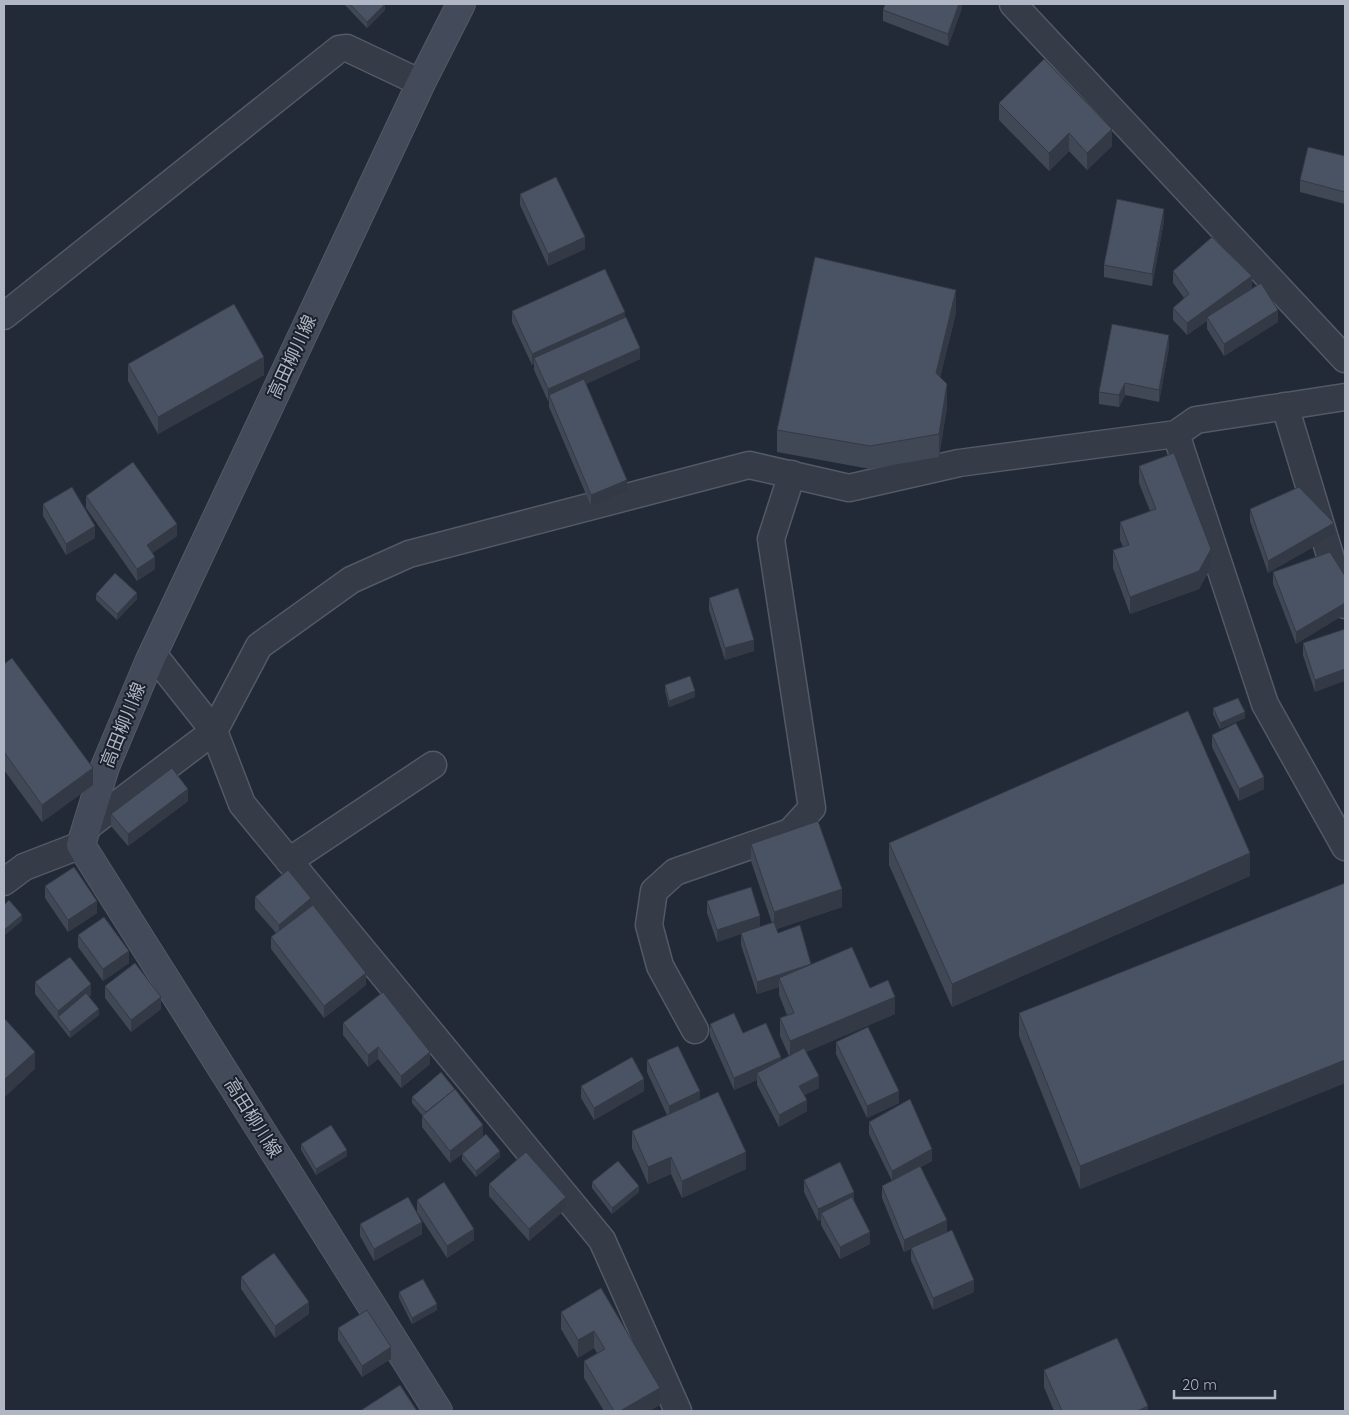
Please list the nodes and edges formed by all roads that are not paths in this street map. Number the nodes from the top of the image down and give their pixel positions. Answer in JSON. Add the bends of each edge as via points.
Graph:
{"nodes":[{"id":1,"x":461,"y":4,"type":"edge"},
{"id":2,"x":1014,"y":4,"type":"edge"},
{"id":3,"x":421,"y":83,"type":"junction"},
{"id":4,"x":4,"y":316,"type":"edge"},
{"id":5,"x":1345,"y":359,"type":"edge"},
{"id":6,"x":1345,"y":397,"type":"edge"},
{"id":7,"x":1285,"y":406,"type":"junction"},
{"id":8,"x":1176,"y":434,"type":"junction"},
{"id":9,"x":792,"y":474,"type":"junction"},
{"id":10,"x":1345,"y":605,"type":"edge"},
{"id":11,"x":153,"y":654,"type":"junction"},
{"id":12,"x":214,"y":731,"type":"junction"},
{"id":13,"x":433,"y":766,"type":"dead end"},
{"id":14,"x":84,"y":836,"type":"junction"},
{"id":15,"x":1345,"y":846,"type":"edge"},
{"id":16,"x":289,"y":861,"type":"junction"},
{"id":17,"x":4,"y":882,"type":"edge"},
{"id":18,"x":695,"y":1030,"type":"dead end"},
{"id":19,"x":438,"y":1411,"type":"edge"},
{"id":20,"x":678,"y":1411,"type":"edge"}],
"edges":[{"from":1,"to":3,"type":"main road","name":"高田柳川線"},
{"from":2,"to":5,"type":"street"},
{"from":3,"to":4,"type":"street","via":[[347,48],[339,49]]},
{"from":3,"to":11,"type":"main road","name":"高田柳川線"},
{"from":6,"to":7,"type":"street"},
{"from":7,"to":8,"type":"street","via":[[1196,420]]},
{"from":7,"to":10,"type":"street"},
{"from":8,"to":9,"type":"street","via":[[959,463],[849,488]]},
{"from":8,"to":15,"type":"street","via":[[1264,704]]},
{"from":9,"to":12,"type":"street","via":[[749,464],[409,554],[351,580],[259,646]]},
{"from":9,"to":18,"type":"street","via":[[771,539],[812,808],[790,832],[675,872],[654,891],[649,925],[660,966]]},
{"from":11,"to":12,"type":"street"},
{"from":11,"to":14,"type":"main road","name":"高田柳川線","via":[[105,767]]},
{"from":12,"to":14,"type":"street"},
{"from":12,"to":16,"type":"street","via":[[242,804]]},
{"from":13,"to":16,"type":"street"},
{"from":14,"to":17,"type":"street","via":[[24,867]]},
{"from":14,"to":19,"type":"main road","name":"高田柳川線"},
{"from":16,"to":20,"type":"street","via":[[602,1240]]}]}
